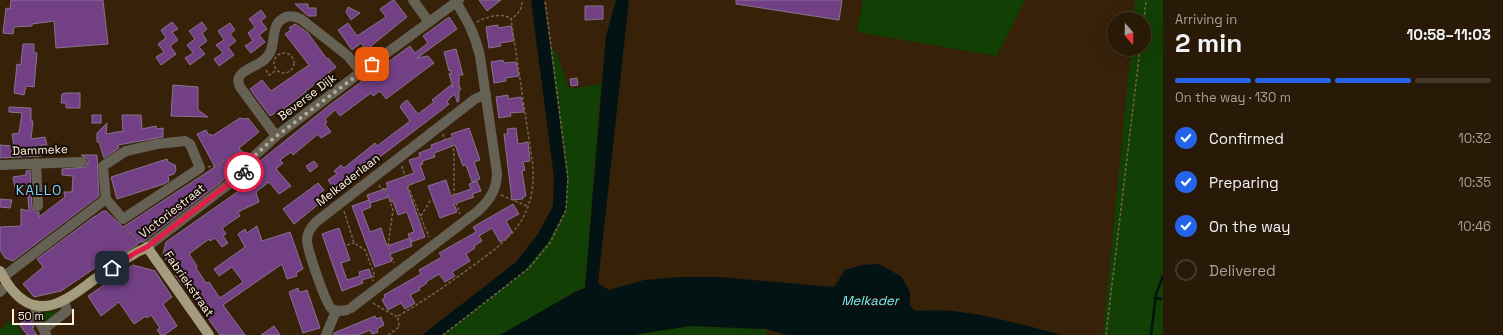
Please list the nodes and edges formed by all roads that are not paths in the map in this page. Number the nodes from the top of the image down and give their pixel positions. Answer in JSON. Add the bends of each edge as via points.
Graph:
{"nodes":[{"id":1,"x":412,"y":0,"type":"edge"},
{"id":2,"x":457,"y":1,"type":"edge"},
{"id":3,"x":429,"y":22,"type":"junction"},
{"id":4,"x":361,"y":72,"type":"junction"},
{"id":5,"x":486,"y":94,"type":"junction"},
{"id":6,"x":276,"y":136,"type":"junction"},
{"id":7,"x":250,"y":160,"type":"joint"},
{"id":8,"x":82,"y":162,"type":"dead end"},
{"id":9,"x":36,"y":163,"type":"junction"},
{"id":10,"x":0,"y":165,"type":"edge"},
{"id":11,"x":106,"y":199,"type":"junction"},
{"id":12,"x":38,"y":206,"type":"dead end"},
{"id":13,"x":145,"y":249,"type":"junction"},
{"id":14,"x":2,"y":281,"type":"edge"},
{"id":15,"x":64,"y":300,"type":"junction"},
{"id":16,"x":35,"y":305,"type":"junction"},
{"id":17,"x":336,"y":311,"type":"junction"},
{"id":18,"x":45,"y":332,"type":"edge"},
{"id":19,"x":209,"y":335,"type":"edge"},
{"id":20,"x":326,"y":335,"type":"edge"}],
"edges":[{"from":1,"to":3,"type":"street"},
{"from":2,"to":3,"type":"street","name":"Beverse Dijk"},
{"from":2,"to":5,"type":"street","via":[[477,40]]},
{"from":3,"to":4,"type":"street","name":"Beverse Dijk"},
{"from":4,"to":6,"type":"street","name":"Beverse Dijk"},
{"from":4,"to":6,"type":"street","via":[[348,56],[296,17],[281,19],[277,23],[269,55],[261,63],[238,76],[237,83]]},
{"from":5,"to":17,"type":"street","via":[[497,173],[494,192],[486,204],[364,299],[349,309]]},
{"from":5,"to":17,"type":"street","name":"Melkaderlaan","via":[[475,99],[310,228],[307,241],[310,252],[326,300]]},
{"from":6,"to":7,"type":"street","name":"Beverse Dijk"},
{"from":7,"to":13,"type":"street","name":"Victoriestraat","via":[[243,173]]},
{"from":8,"to":9,"type":"street","name":"Dammeke"},
{"from":9,"to":10,"type":"street","name":"Dammeke"},
{"from":9,"to":12,"type":"street"},
{"from":11,"to":11,"type":"street","via":[[103,166],[126,151],[157,144],[188,142],[200,168],[123,219]]},
{"from":11,"to":14,"type":"street"},
{"from":13,"to":15,"type":"main road","name":"Victoriestraat","via":[[128,257]]},
{"from":13,"to":19,"type":"main road","name":"Fabriekstraat"},
{"from":14,"to":16,"type":"main road","name":"Victoriestraat","via":[[22,300]]},
{"from":15,"to":16,"type":"main road","name":"Victoriestraat","via":[[51,306]]},
{"from":15,"to":18,"type":"street","via":[[67,311]]},
{"from":16,"to":18,"type":"street","via":[[36,318]]},
{"from":17,"to":20,"type":"street"}]}
